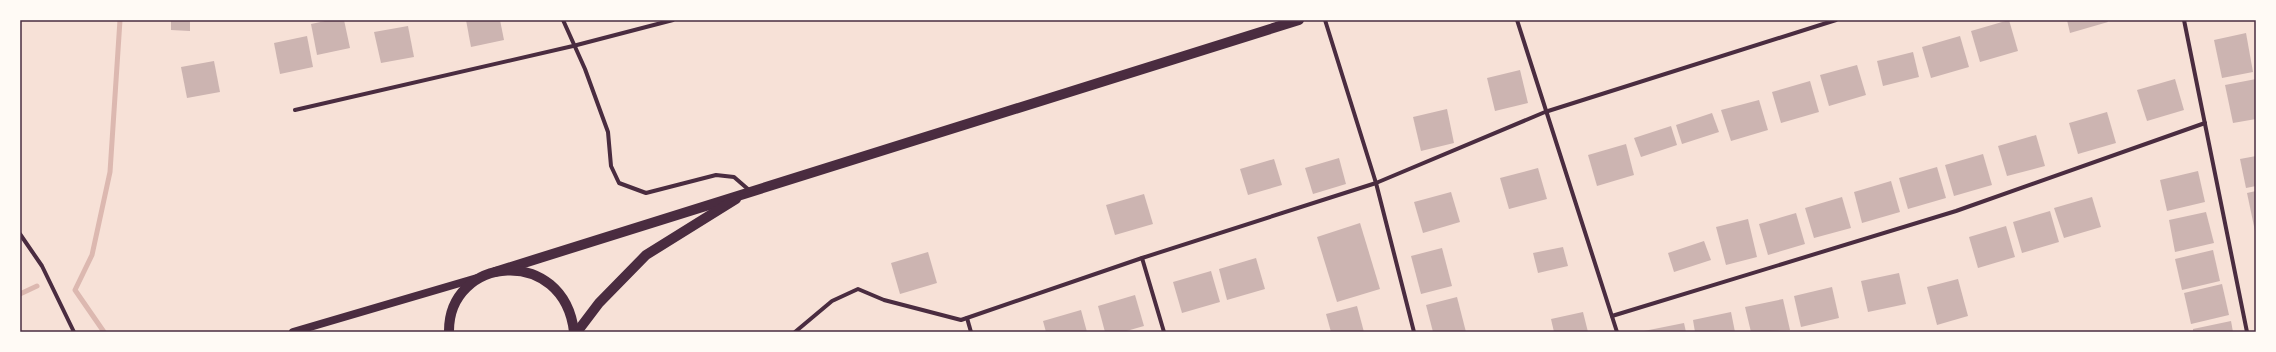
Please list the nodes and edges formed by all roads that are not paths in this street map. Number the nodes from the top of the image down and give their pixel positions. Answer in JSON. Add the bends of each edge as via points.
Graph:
{"nodes":[{"id":1,"x":563,"y":20,"type":"edge"},
{"id":2,"x":673,"y":20,"type":"edge"},
{"id":3,"x":1299,"y":20,"type":"edge"},
{"id":4,"x":1325,"y":20,"type":"edge"},
{"id":5,"x":1517,"y":20,"type":"edge"},
{"id":6,"x":1836,"y":20,"type":"edge"},
{"id":7,"x":2184,"y":20,"type":"edge"},
{"id":8,"x":573,"y":46,"type":"junction"},
{"id":9,"x":295,"y":110,"type":"dead end"},
{"id":10,"x":1546,"y":112,"type":"junction"},
{"id":11,"x":2205,"y":123,"type":"junction"},
{"id":12,"x":1376,"y":183,"type":"junction"},
{"id":13,"x":750,"y":191,"type":"junction"},
{"id":14,"x":20,"y":234,"type":"edge"},
{"id":15,"x":1142,"y":258,"type":"junction"},
{"id":16,"x":495,"y":272,"type":"junction"},
{"id":17,"x":484,"y":276,"type":"junction"},
{"id":18,"x":1612,"y":316,"type":"junction"},
{"id":19,"x":967,"y":318,"type":"junction"},
{"id":20,"x":800,"y":330,"type":"edge"},
{"id":21,"x":74,"y":332,"type":"edge"},
{"id":22,"x":293,"y":332,"type":"edge"},
{"id":23,"x":449,"y":332,"type":"edge"},
{"id":24,"x":575,"y":332,"type":"edge"},
{"id":25,"x":795,"y":332,"type":"edge"},
{"id":26,"x":971,"y":332,"type":"edge"},
{"id":27,"x":1164,"y":332,"type":"edge"},
{"id":28,"x":1414,"y":332,"type":"edge"},
{"id":29,"x":1616,"y":332,"type":"edge"},
{"id":30,"x":2247,"y":332,"type":"edge"}],
"edges":[{"from":1,"to":8,"type":"street"},
{"from":2,"to":8,"type":"street"},
{"from":3,"to":13,"type":"main road"},
{"from":4,"to":12,"type":"street"},
{"from":5,"to":10,"type":"street"},
{"from":6,"to":10,"type":"street"},
{"from":7,"to":11,"type":"street"},
{"from":8,"to":9,"type":"street"},
{"from":8,"to":13,"type":"street","via":[[585,68],[608,132],[612,166],[619,183],[646,193],[716,174],[734,177]]},
{"from":10,"to":12,"type":"street"},
{"from":10,"to":18,"type":"street"},
{"from":11,"to":18,"type":"street","via":[[1956,211]]},
{"from":11,"to":30,"type":"street"},
{"from":12,"to":15,"type":"street"},
{"from":12,"to":28,"type":"street"},
{"from":13,"to":16,"type":"main road"},
{"from":13,"to":24,"type":"main road","via":[[646,255],[599,303]]},
{"from":14,"to":21,"type":"street","via":[[45,272]]},
{"from":15,"to":19,"type":"street"},
{"from":15,"to":27,"type":"street"},
{"from":16,"to":17,"type":"main road"},
{"from":16,"to":24,"type":"main road","via":[[514,270],[534,274],[550,284],[564,298],[572,316]]},
{"from":17,"to":22,"type":"main road"},
{"from":17,"to":23,"type":"main road","via":[[467,287],[455,304],[448,323]]},
{"from":18,"to":29,"type":"street"},
{"from":19,"to":20,"type":"street","via":[[961,320],[884,300],[858,289],[832,301]]},
{"from":19,"to":26,"type":"street"},
{"from":20,"to":25,"type":"street"}]}
